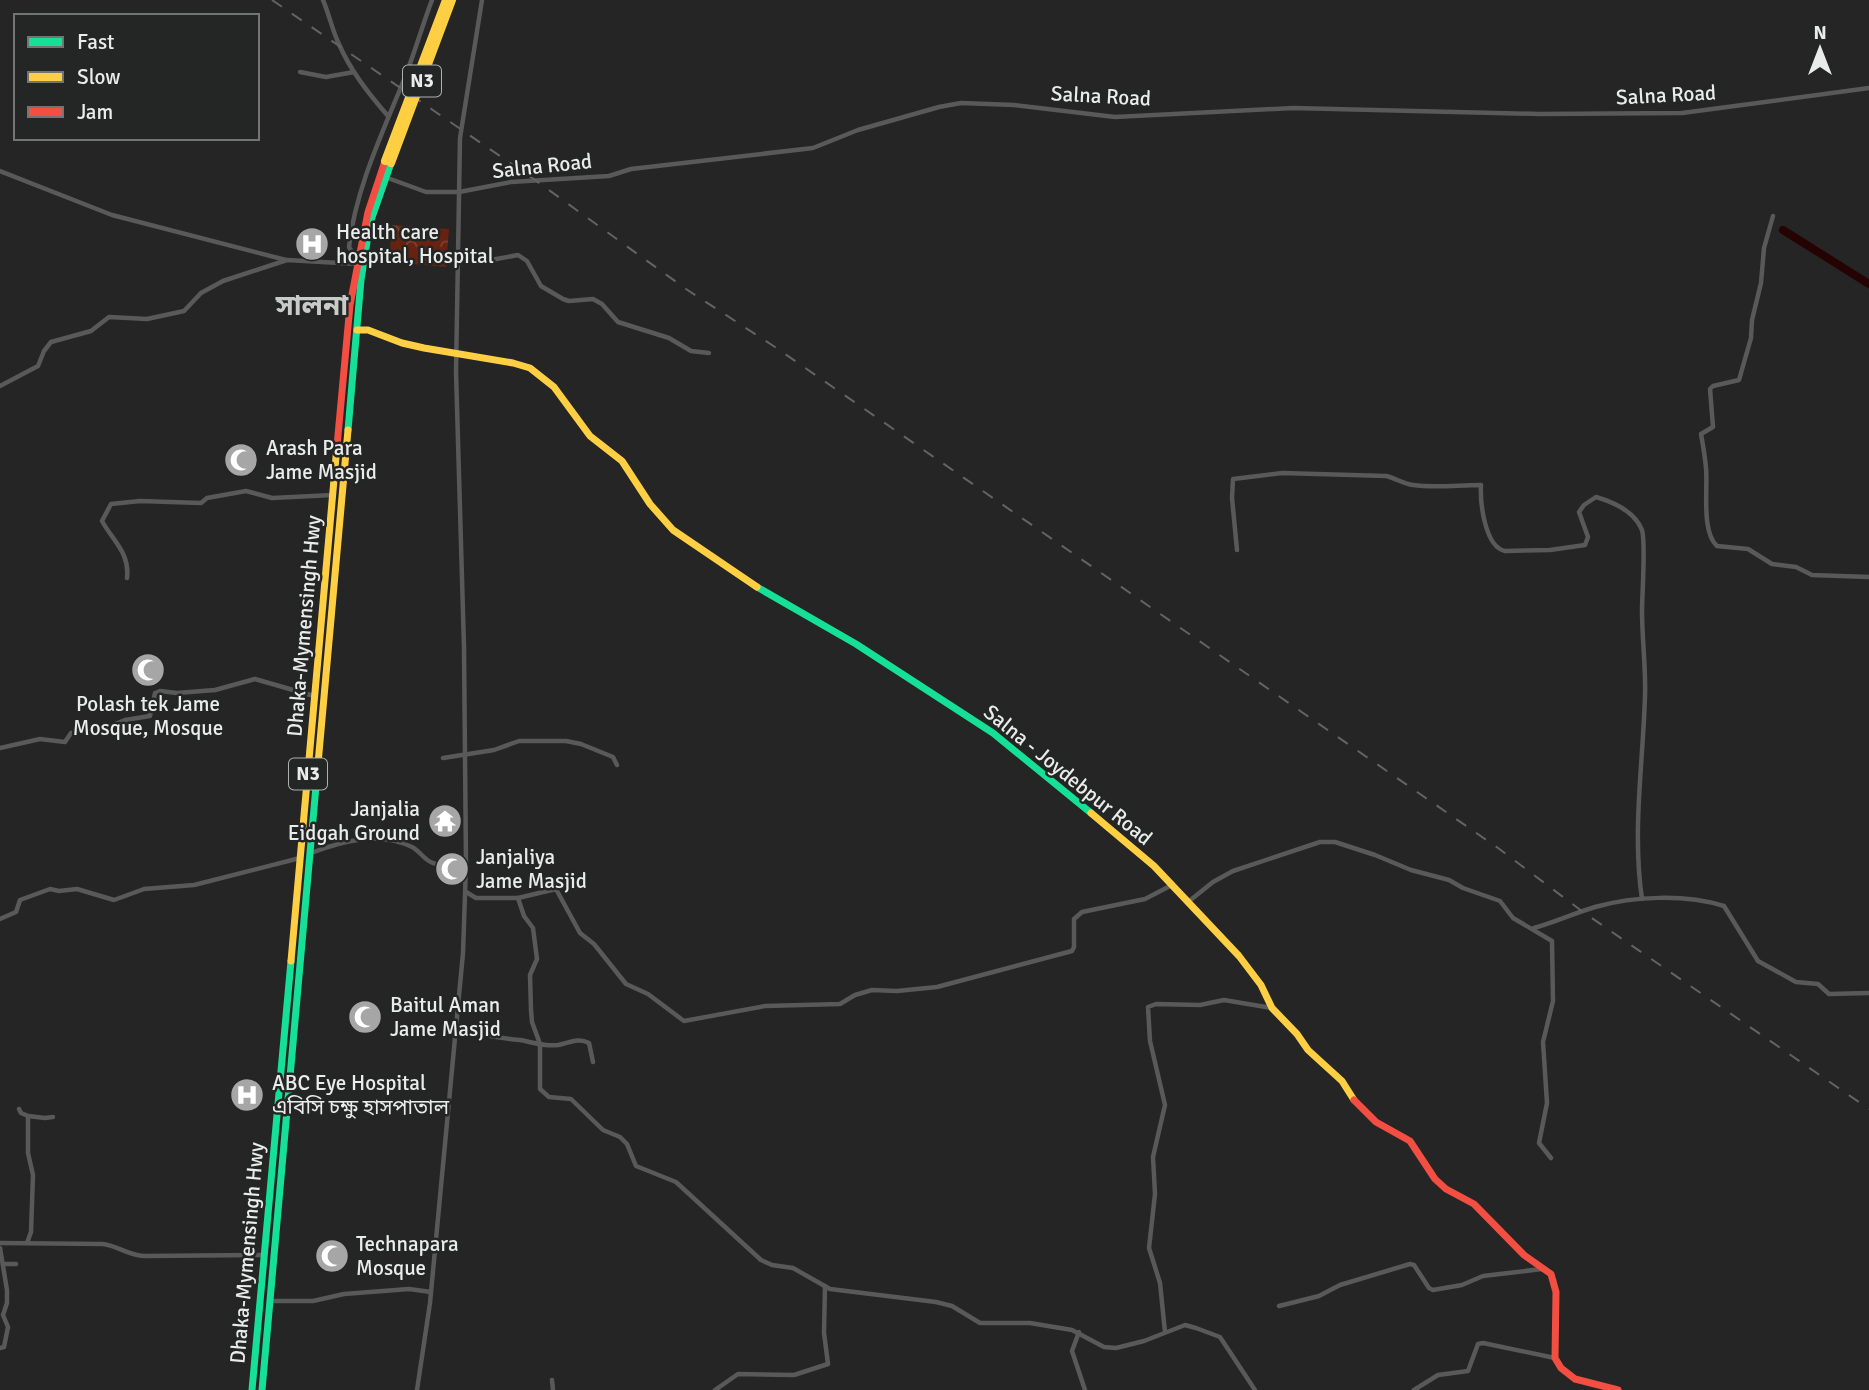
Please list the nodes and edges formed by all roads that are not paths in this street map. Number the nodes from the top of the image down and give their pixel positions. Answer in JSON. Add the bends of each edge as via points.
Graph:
{"nodes":[{"id":1,"x":323,"y":0,"type":"edge"},
{"id":2,"x":432,"y":0,"type":"edge"},
{"id":3,"x":446,"y":0,"type":"edge"},
{"id":4,"x":452,"y":0,"type":"edge"},
{"id":5,"x":482,"y":0,"type":"edge"},
{"id":6,"x":300,"y":72,"type":"dead end"},
{"id":7,"x":354,"y":72,"type":"junction"},
{"id":8,"x":1869,"y":89,"type":"edge"},
{"id":9,"x":388,"y":116,"type":"junction"},
{"id":10,"x":388,"y":162,"type":"junction"},
{"id":11,"x":0,"y":171,"type":"edge"},
{"id":12,"x":385,"y":177,"type":"junction"},
{"id":13,"x":459,"y":192,"type":"junction"},
{"id":14,"x":1773,"y":216,"type":"dead end"},
{"id":15,"x":359,"y":253,"type":"junction"},
{"id":16,"x":287,"y":260,"type":"junction"},
{"id":17,"x":458,"y":260,"type":"junction"},
{"id":18,"x":357,"y":264,"type":"junction"},
{"id":19,"x":357,"y":330,"type":"junction"},
{"id":20,"x":709,"y":353,"type":"dead end"},
{"id":21,"x":457,"y":355,"type":"junction"},
{"id":22,"x":0,"y":386,"type":"edge"},
{"id":23,"x":334,"y":495,"type":"junction"},
{"id":24,"x":1237,"y":550,"type":"dead end"},
{"id":25,"x":1869,"y":577,"type":"edge"},
{"id":26,"x":127,"y":578,"type":"dead end"},
{"id":27,"x":315,"y":696,"type":"junction"},
{"id":28,"x":0,"y":748,"type":"edge"},
{"id":29,"x":465,"y":755,"type":"junction"},
{"id":30,"x":443,"y":758,"type":"dead end"},
{"id":31,"x":617,"y":765,"type":"dead end"},
{"id":32,"x":310,"y":853,"type":"junction"},
{"id":33,"x":300,"y":858,"type":"junction"},
{"id":34,"x":466,"y":865,"type":"junction"},
{"id":35,"x":1171,"y":885,"type":"junction"},
{"id":36,"x":465,"y":891,"type":"junction"},
{"id":37,"x":518,"y":898,"type":"junction"},
{"id":38,"x":1642,"y":899,"type":"junction"},
{"id":39,"x":1188,"y":902,"type":"junction"},
{"id":40,"x":0,"y":919,"type":"edge"},
{"id":41,"x":1534,"y":928,"type":"junction"},
{"id":42,"x":1869,"y":993,"type":"edge"},
{"id":43,"x":1272,"y":1008,"type":"junction"},
{"id":44,"x":455,"y":1028,"type":"junction"},
{"id":45,"x":540,"y":1044,"type":"junction"},
{"id":46,"x":593,"y":1062,"type":"dead end"},
{"id":47,"x":19,"y":1109,"type":"dead end"},
{"id":48,"x":28,"y":1116,"type":"junction"},
{"id":49,"x":53,"y":1117,"type":"dead end"},
{"id":50,"x":1551,"y":1158,"type":"dead end"},
{"id":51,"x":27,"y":1243,"type":"junction"},
{"id":52,"x":0,"y":1245,"type":"edge"},
{"id":53,"x":265,"y":1255,"type":"junction"},
{"id":54,"x":3,"y":1264,"type":"junction"},
{"id":55,"x":16,"y":1264,"type":"dead end"},
{"id":56,"x":1542,"y":1269,"type":"junction"},
{"id":57,"x":825,"y":1286,"type":"junction"},
{"id":58,"x":431,"y":1292,"type":"junction"},
{"id":59,"x":270,"y":1301,"type":"junction"},
{"id":60,"x":1279,"y":1306,"type":"dead end"},
{"id":61,"x":1079,"y":1332,"type":"junction"},
{"id":62,"x":1165,"y":1332,"type":"junction"},
{"id":63,"x":0,"y":1348,"type":"edge"},
{"id":64,"x":1555,"y":1358,"type":"junction"},
{"id":65,"x":552,"y":1380,"type":"dead end"},
{"id":66,"x":252,"y":1390,"type":"edge"},
{"id":67,"x":262,"y":1390,"type":"edge"},
{"id":68,"x":417,"y":1390,"type":"edge"},
{"id":69,"x":553,"y":1390,"type":"edge"},
{"id":70,"x":715,"y":1390,"type":"edge"},
{"id":71,"x":1085,"y":1390,"type":"edge"},
{"id":72,"x":1255,"y":1390,"type":"edge"},
{"id":73,"x":1414,"y":1390,"type":"edge"},
{"id":74,"x":1618,"y":1390,"type":"edge"}],
"edges":[{"from":1,"to":7,"type":"street"},
{"from":2,"to":9,"type":"street"},
{"from":3,"to":10,"type":"main road","number":"N3","bridge":true},
{"from":4,"to":10,"type":"main road","number":"N3","bridge":true},
{"from":5,"to":13,"type":"street","via":[[460,138]]},
{"from":6,"to":7,"type":"street","via":[[326,77]]},
{"from":7,"to":9,"type":"street"},
{"from":8,"to":13,"type":"street","name":"Salna Road","via":[[1682,113],[1293,108],[1115,117],[961,103],[858,130],[813,148],[631,169],[610,176],[511,182]]},
{"from":9,"to":15,"type":"street","via":[[355,212],[349,247]]},
{"from":10,"to":12,"type":"main road","name":"Dhaka-Mymensingh Hwy","number":"N3"},
{"from":10,"to":15,"type":"main road","name":"Dhaka-Mymensingh Hwy","number":"N3","via":[[368,212]]},
{"from":11,"to":16,"type":"street","via":[[112,215]]},
{"from":12,"to":13,"type":"street","name":"Salna Road","via":[[426,192]]},
{"from":12,"to":19,"type":"main road","name":"Dhaka-Mymensingh Hwy","number":"N3","via":[[370,223]]},
{"from":13,"to":17,"type":"street"},
{"from":14,"to":25,"type":"street","via":[[1740,380],[1710,389],[1713,427],[1701,434],[1707,529],[1717,546],[1748,549],[1772,564],[1812,575]]},
{"from":15,"to":18,"type":"main road","name":"Dhaka-Mymensingh Hwy","number":"N3"},
{"from":16,"to":18,"type":"street"},
{"from":16,"to":22,"type":"street","via":[[223,281],[201,293],[184,311],[147,319],[109,317],[91,331],[51,342],[38,366]]},
{"from":17,"to":20,"type":"street","via":[[519,255],[541,286],[563,299],[593,299],[618,322],[669,338],[691,351]]},
{"from":17,"to":21,"type":"street"},
{"from":18,"to":23,"type":"main road","name":"Dhaka-Mymensingh Hwy","number":"N3"},
{"from":19,"to":21,"type":"main road","name":"Salna - Joydebpur Road"},
{"from":19,"to":32,"type":"main road","name":"Dhaka-Mymensingh Hwy","number":"N3"},
{"from":21,"to":29,"type":"street"},
{"from":21,"to":35,"type":"main road","name":"Salna - Joydebpur Road","via":[[513,363],[541,375],[590,436],[622,461],[673,530],[993,733],[1108,826]]},
{"from":23,"to":26,"type":"street","via":[[271,498],[246,491],[201,503],[111,504],[102,521],[124,551]]},
{"from":23,"to":27,"type":"main road","name":"Dhaka-Mymensingh Hwy","number":"N3"},
{"from":24,"to":38,"type":"street","via":[[1233,479],[1271,474],[1337,473],[1386,476],[1408,485],[1481,485],[1480,504],[1493,544],[1505,551],[1585,545],[1588,537],[1578,512],[1596,497],[1634,517],[1642,532],[1645,699],[1638,788]]},
{"from":27,"to":28,"type":"street","via":[[255,679],[215,690],[160,691],[155,694],[150,716],[71,733],[65,742],[40,739]]},
{"from":27,"to":33,"type":"main road","name":"Dhaka-Mymensingh Hwy","number":"N3"},
{"from":29,"to":30,"type":"street"},
{"from":29,"to":31,"type":"street","via":[[519,741],[566,741],[613,757]]},
{"from":29,"to":34,"type":"street"},
{"from":32,"to":34,"type":"street","via":[[347,841],[385,840],[414,848],[429,862]]},
{"from":32,"to":59,"type":"main road","name":"Dhaka-Mymensingh Hwy","number":"N3"},
{"from":33,"to":40,"type":"street","via":[[194,885],[144,889],[114,900],[77,888],[50,888],[20,900],[16,912]]},
{"from":33,"to":53,"type":"main road","name":"Dhaka-Mymensingh Hwy","number":"N3"},
{"from":34,"to":36,"type":"street"},
{"from":35,"to":37,"type":"street","via":[[1145,900],[1082,912],[1074,919],[1072,951],[1001,971],[937,987],[864,992],[840,1004],[765,1006],[684,1021],[626,984],[580,933],[556,889]]},
{"from":35,"to":39,"type":"main road","name":"Salna - Joydebpur Road"},
{"from":36,"to":37,"type":"street","via":[[476,898]]},
{"from":36,"to":44,"type":"street"},
{"from":37,"to":45,"type":"street","via":[[533,928],[537,959],[530,975],[531,1010]]},
{"from":38,"to":41,"type":"street","via":[[1598,907]]},
{"from":38,"to":42,"type":"street","via":[[1680,898],[1724,906],[1758,961],[1796,982],[1818,984],[1829,994]]},
{"from":39,"to":41,"type":"street","via":[[1233,871],[1320,842],[1335,842],[1500,901],[1513,918]]},
{"from":39,"to":43,"type":"main road","name":"Salna - Joydebpur Road","via":[[1239,956]]},
{"from":41,"to":50,"type":"street","via":[[1552,941],[1554,951],[1553,1001],[1543,1042],[1546,1103],[1539,1143]]},
{"from":43,"to":56,"type":"main road","name":"Salna - Joydebpur Road","via":[[1342,1081],[1365,1112],[1410,1141],[1435,1179],[1474,1204]]},
{"from":43,"to":62,"type":"street","via":[[1224,1000],[1148,1007],[1150,1041],[1165,1105],[1153,1157],[1155,1194],[1149,1248],[1160,1283]]},
{"from":44,"to":45,"type":"street"},
{"from":44,"to":58,"type":"street"},
{"from":45,"to":46,"type":"street","via":[[585,1041]]},
{"from":45,"to":57,"type":"street","via":[[538,1078],[543,1093],[571,1099],[603,1130],[627,1144],[636,1166],[676,1182],[761,1260],[793,1268]]},
{"from":47,"to":48,"type":"street"},
{"from":48,"to":49,"type":"street"},
{"from":48,"to":51,"type":"street","via":[[33,1175]]},
{"from":51,"to":52,"type":"street"},
{"from":51,"to":53,"type":"street","via":[[103,1244],[144,1256]]},
{"from":52,"to":54,"type":"street"},
{"from":53,"to":66,"type":"main road","name":"Dhaka-Mymensingh Hwy","number":"N3"},
{"from":54,"to":55,"type":"street"},
{"from":54,"to":63,"type":"street","via":[[7,1297],[3,1315],[8,1327]]},
{"from":56,"to":60,"type":"street","via":[[1483,1276],[1433,1290],[1410,1264]]},
{"from":56,"to":64,"type":"main road","name":"Salna - Joydebpur Road","via":[[1555,1282]]},
{"from":57,"to":61,"type":"street","via":[[936,1301],[980,1323],[1030,1323]]},
{"from":57,"to":70,"type":"street","via":[[828,1364],[794,1375],[738,1374]]},
{"from":58,"to":59,"type":"street","via":[[410,1289],[313,1301]]},
{"from":58,"to":68,"type":"street"},
{"from":59,"to":67,"type":"main road","name":"Dhaka-Mymensingh Hwy","number":"N3"},
{"from":61,"to":62,"type":"street","via":[[1104,1347],[1116,1348]]},
{"from":61,"to":71,"type":"street","via":[[1072,1351]]},
{"from":62,"to":72,"type":"street","via":[[1185,1325],[1220,1337]]},
{"from":64,"to":73,"type":"street","via":[[1478,1344],[1468,1371],[1438,1376]]},
{"from":64,"to":74,"type":"main road","via":[[1570,1378]]},
{"from":65,"to":69,"type":"street"}]}
